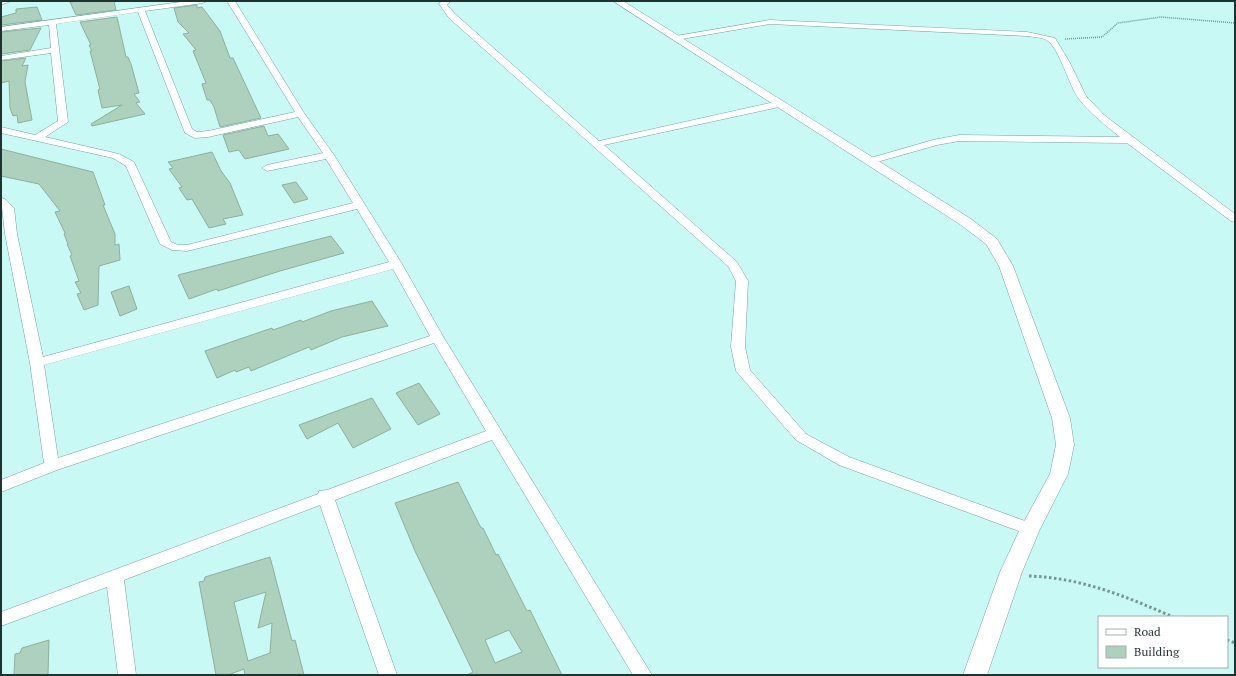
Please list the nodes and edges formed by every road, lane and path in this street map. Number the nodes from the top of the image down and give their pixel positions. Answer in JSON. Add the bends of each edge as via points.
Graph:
{"nodes":[{"id":1,"x":8,"y":1,"type":"edge"},
{"id":2,"x":203,"y":1,"type":"edge"},
{"id":3,"x":231,"y":1,"type":"edge"},
{"id":4,"x":447,"y":1,"type":"edge"},
{"id":5,"x":617,"y":1,"type":"edge"},
{"id":6,"x":1,"y":2,"type":"edge"},
{"id":7,"x":141,"y":10,"type":"junction"},
{"id":8,"x":52,"y":22,"type":"junction"},
{"id":9,"x":1235,"y":22,"type":"edge"},
{"id":10,"x":1,"y":29,"type":"edge"},
{"id":11,"x":676,"y":38,"type":"junction"},
{"id":12,"x":1052,"y":40,"type":"junction"},
{"id":13,"x":56,"y":50,"type":"junction"},
{"id":14,"x":1,"y":58,"type":"edge"},
{"id":15,"x":779,"y":104,"type":"junction"},
{"id":16,"x":300,"y":114,"type":"junction"},
{"id":17,"x":1,"y":130,"type":"edge"},
{"id":18,"x":36,"y":138,"type":"junction"},
{"id":19,"x":1129,"y":140,"type":"junction"},
{"id":20,"x":597,"y":144,"type":"junction"},
{"id":21,"x":329,"y":155,"type":"junction"},
{"id":22,"x":870,"y":161,"type":"junction"},
{"id":23,"x":267,"y":168,"type":"dead end"},
{"id":24,"x":1,"y":201,"type":"edge"},
{"id":25,"x":359,"y":205,"type":"junction"},
{"id":26,"x":1235,"y":219,"type":"edge"},
{"id":27,"x":6,"y":235,"type":"edge"},
{"id":28,"x":396,"y":264,"type":"junction"},
{"id":29,"x":437,"y":338,"type":"junction"},
{"id":30,"x":37,"y":364,"type":"junction"},
{"id":31,"x":495,"y":433,"type":"junction"},
{"id":32,"x":52,"y":466,"type":"junction"},
{"id":33,"x":1,"y":486,"type":"edge"},
{"id":34,"x":325,"y":495,"type":"junction"},
{"id":35,"x":1030,"y":529,"type":"junction"},
{"id":36,"x":1038,"y":577,"type":"dead end"},
{"id":37,"x":115,"y":578,"type":"junction"},
{"id":38,"x":1171,"y":616,"type":"edge"},
{"id":39,"x":1,"y":619,"type":"edge"},
{"id":40,"x":127,"y":675,"type":"edge"},
{"id":41,"x":388,"y":675,"type":"edge"},
{"id":42,"x":643,"y":675,"type":"edge"},
{"id":43,"x":975,"y":675,"type":"edge"}],
"edges":[{"from":1,"to":6,"type":"street"},
{"from":2,"to":7,"type":"street"},
{"from":3,"to":16,"type":"street"},
{"from":4,"to":20,"type":"street","via":[[442,4],[446,10]]},
{"from":5,"to":11,"type":"street"},
{"from":7,"to":8,"type":"street"},
{"from":7,"to":16,"type":"street","via":[[188,131],[195,135],[208,134]]},
{"from":8,"to":10,"type":"street"},
{"from":8,"to":13,"type":"street"},
{"from":9,"to":12,"type":"path","via":[[1161,17],[1118,23],[1102,36]]},
{"from":11,"to":12,"type":"street","via":[[782,22],[1027,34]]},
{"from":11,"to":15,"type":"street"},
{"from":12,"to":19,"type":"street","via":[[1086,102]]},
{"from":13,"to":14,"type":"street"},
{"from":13,"to":18,"type":"street","via":[[63,122]]},
{"from":15,"to":20,"type":"street"},
{"from":15,"to":22,"type":"street"},
{"from":16,"to":21,"type":"street"},
{"from":17,"to":18,"type":"street"},
{"from":18,"to":25,"type":"street","via":[[116,156],[130,164],[166,244],[176,248],[187,248]]},
{"from":19,"to":22,"type":"street","via":[[959,138]]},
{"from":19,"to":26,"type":"street"},
{"from":20,"to":35,"type":"street","via":[[733,264],[742,281],[738,347],[742,371],[801,437],[844,461]]},
{"from":21,"to":23,"type":"street"},
{"from":21,"to":25,"type":"street"},
{"from":22,"to":35,"type":"street","via":[[966,222],[992,242],[1006,266],[1061,418],[1065,445],[1059,474]]},
{"from":24,"to":27,"type":"street","via":[[9,208]]},
{"from":25,"to":28,"type":"street"},
{"from":27,"to":30,"type":"street"},
{"from":28,"to":29,"type":"street"},
{"from":28,"to":30,"type":"street"},
{"from":29,"to":31,"type":"street"},
{"from":29,"to":32,"type":"street"},
{"from":30,"to":32,"type":"street"},
{"from":31,"to":34,"type":"street"},
{"from":31,"to":42,"type":"street"},
{"from":32,"to":33,"type":"street"},
{"from":34,"to":37,"type":"street"},
{"from":34,"to":41,"type":"street"},
{"from":35,"to":43,"type":"street","via":[[1011,572]]},
{"from":36,"to":38,"type":"path","via":[[1056,577],[1118,594]]},
{"from":37,"to":39,"type":"street"},
{"from":37,"to":40,"type":"street"}]}
